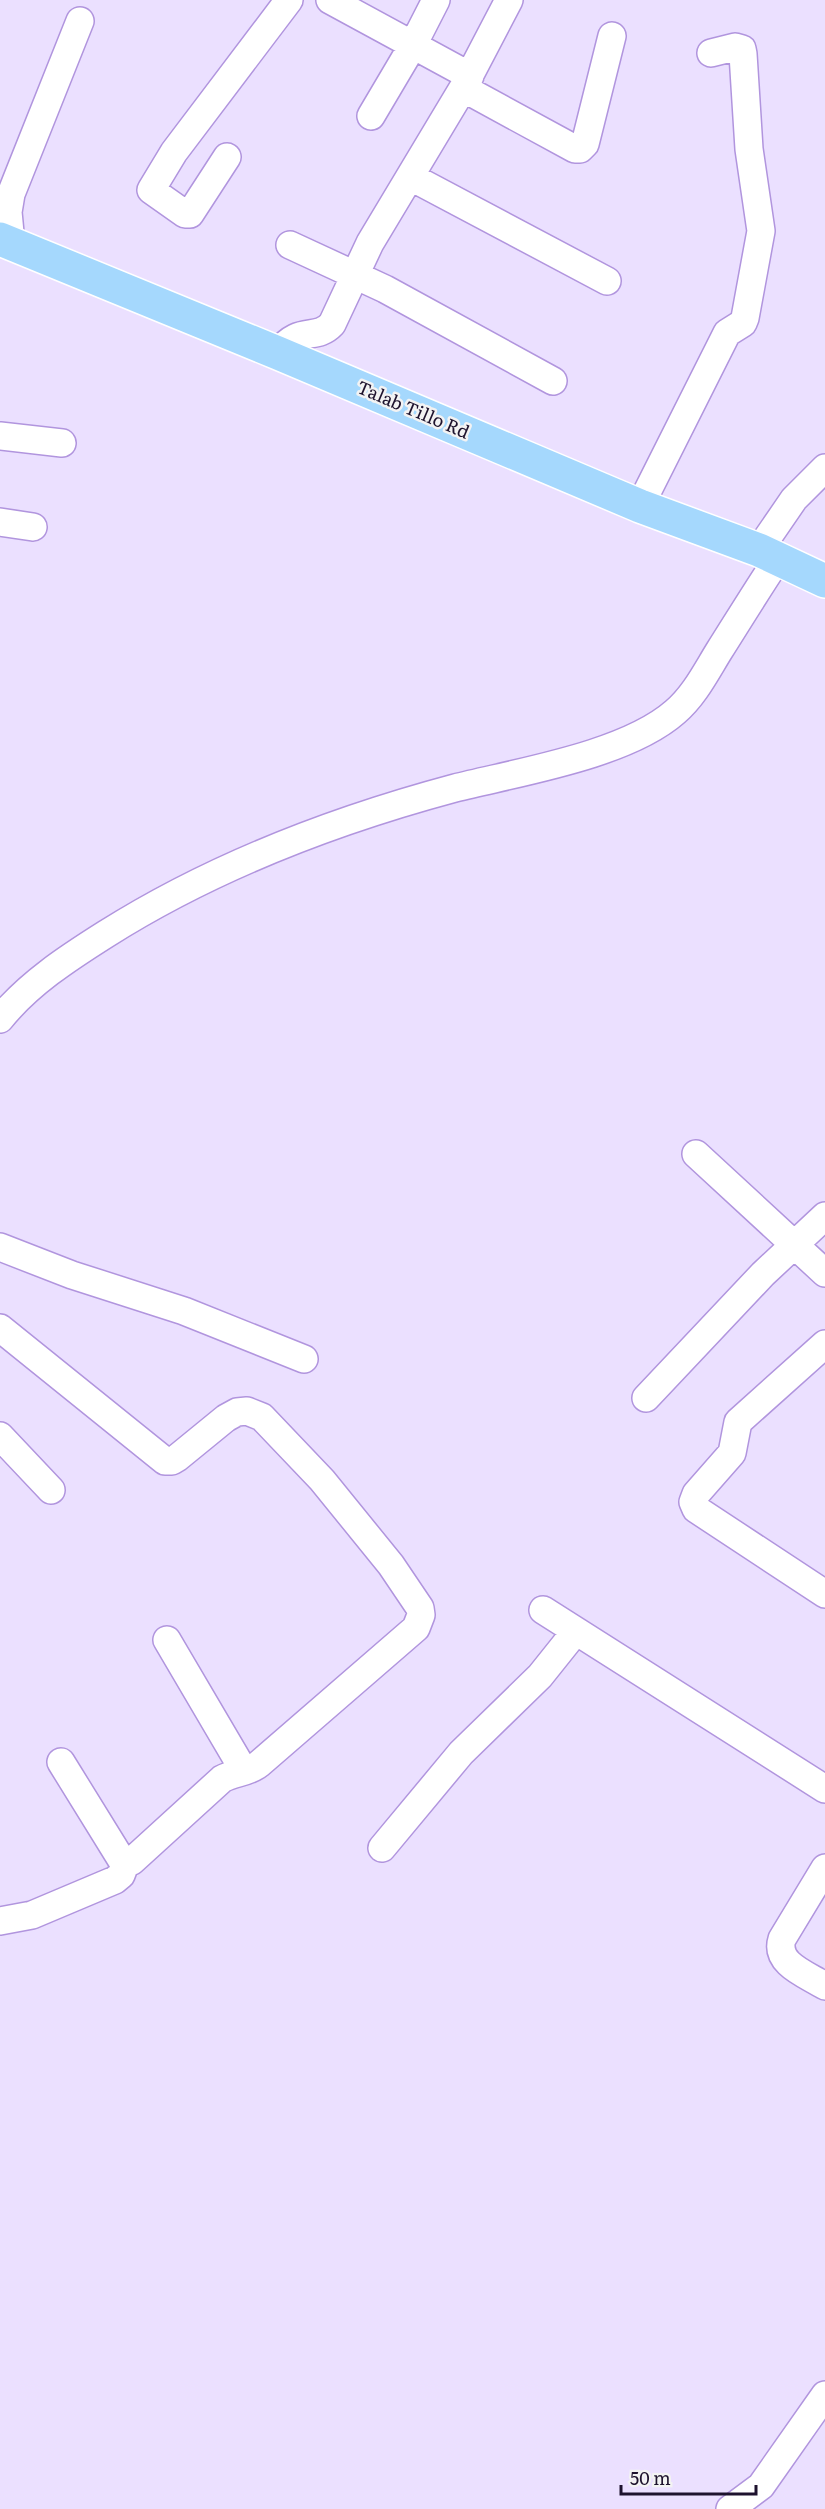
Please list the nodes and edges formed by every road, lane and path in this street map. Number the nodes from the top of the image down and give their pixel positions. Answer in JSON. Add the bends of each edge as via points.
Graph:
{"nodes":[{"id":1,"x":289,"y":0,"type":"edge"},
{"id":2,"x":330,"y":0,"type":"edge"},
{"id":3,"x":436,"y":0,"type":"edge"},
{"id":4,"x":509,"y":0,"type":"edge"},
{"id":5,"x":80,"y":21,"type":"dead end"},
{"id":6,"x":612,"y":36,"type":"dead end"},
{"id":7,"x":413,"y":45,"type":"junction"},
{"id":8,"x":711,"y":53,"type":"dead end"},
{"id":9,"x":466,"y":82,"type":"junction"},
{"id":10,"x":371,"y":116,"type":"dead end"},
{"id":11,"x":227,"y":157,"type":"dead end"},
{"id":12,"x":420,"y":181,"type":"junction"},
{"id":13,"x":5,"y":241,"type":"edge"},
{"id":14,"x":290,"y":246,"type":"dead end"},
{"id":15,"x":608,"y":281,"type":"dead end"},
{"id":16,"x":369,"y":282,"type":"junction"},
{"id":17,"x":278,"y":353,"type":"junction"},
{"id":18,"x":553,"y":381,"type":"dead end"},
{"id":19,"x":0,"y":436,"type":"edge"},
{"id":20,"x":62,"y":443,"type":"dead end"},
{"id":21,"x":825,"y":468,"type":"edge"},
{"id":22,"x":640,"y":506,"type":"junction"},
{"id":23,"x":0,"y":522,"type":"edge"},
{"id":24,"x":33,"y":528,"type":"dead end"},
{"id":25,"x":768,"y":555,"type":"junction"},
{"id":26,"x":825,"y":581,"type":"edge"},
{"id":27,"x":0,"y":1019,"type":"edge"},
{"id":28,"x":696,"y":1154,"type":"dead end"},
{"id":29,"x":825,"y":1216,"type":"edge"},
{"id":30,"x":0,"y":1247,"type":"edge"},
{"id":31,"x":810,"y":1259,"type":"edge"},
{"id":32,"x":0,"y":1328,"type":"edge"},
{"id":33,"x":825,"y":1344,"type":"edge"},
{"id":34,"x":304,"y":1359,"type":"dead end"},
{"id":35,"x":646,"y":1398,"type":"dead end"},
{"id":36,"x":0,"y":1436,"type":"edge"},
{"id":37,"x":51,"y":1490,"type":"dead end"},
{"id":38,"x":825,"y":1594,"type":"edge"},
{"id":39,"x":543,"y":1610,"type":"dead end"},
{"id":40,"x":576,"y":1631,"type":"junction"},
{"id":41,"x":167,"y":1640,"type":"dead end"},
{"id":42,"x":61,"y":1762,"type":"dead end"},
{"id":43,"x":244,"y":1771,"type":"junction"},
{"id":44,"x":825,"y":1789,"type":"edge"},
{"id":45,"x":382,"y":1848,"type":"dead end"},
{"id":46,"x":126,"y":1862,"type":"junction"},
{"id":47,"x":825,"y":1868,"type":"edge"},
{"id":48,"x":0,"y":1921,"type":"edge"},
{"id":49,"x":825,"y":1986,"type":"edge"},
{"id":50,"x":825,"y":2395,"type":"edge"},
{"id":51,"x":734,"y":2508,"type":"edge"}],
"edges":[{"from":1,"to":11,"type":"street","via":[[174,152],[151,190],[190,214]]},
{"from":2,"to":7,"type":"street"},
{"from":3,"to":7,"type":"street"},
{"from":4,"to":9,"type":"street"},
{"from":5,"to":13,"type":"street","via":[[11,194]]},
{"from":6,"to":9,"type":"street","via":[[583,148],[575,149],[498,106]]},
{"from":7,"to":9,"type":"street"},
{"from":7,"to":10,"type":"street"},
{"from":8,"to":22,"type":"street","via":[[739,47],[743,54],[759,243],[743,323],[727,333]]},
{"from":9,"to":12,"type":"street"},
{"from":12,"to":15,"type":"street"},
{"from":12,"to":16,"type":"street","via":[[370,243]]},
{"from":13,"to":17,"type":"main road","name":"Talab Tillo Rd"},
{"from":14,"to":16,"type":"street"},
{"from":16,"to":17,"type":"street","via":[[327,330],[294,337]]},
{"from":16,"to":18,"type":"street"},
{"from":17,"to":22,"type":"main road","name":"Talab Tillo Rd"},
{"from":19,"to":20,"type":"street"},
{"from":21,"to":25,"type":"street","via":[[794,499]]},
{"from":22,"to":25,"type":"main road","name":"Talab Tillo Rd"},
{"from":23,"to":24,"type":"street"},
{"from":25,"to":26,"type":"main road","name":"Talab Tillo Rd"},
{"from":25,"to":27,"type":"street","via":[[693,692],[676,712],[651,729],[608,747],[350,819],[255,855],[143,911],[84,948],[27,992]]},
{"from":28,"to":31,"type":"street"},
{"from":29,"to":31,"type":"street"},
{"from":30,"to":34,"type":"street","via":[[184,1311]]},
{"from":31,"to":35,"type":"street","via":[[763,1274]]},
{"from":32,"to":43,"type":"street","via":[[165,1461],[177,1458],[237,1412],[262,1417],[322,1480],[391,1565],[420,1608],[416,1628],[259,1764]]},
{"from":33,"to":38,"type":"street","via":[[738,1422],[732,1453],[693,1502],[696,1509]]},
{"from":36,"to":37,"type":"street"},
{"from":39,"to":40,"type":"street"},
{"from":40,"to":44,"type":"street"},
{"from":40,"to":45,"type":"street","via":[[540,1676],[461,1753]]},
{"from":41,"to":43,"type":"street"},
{"from":42,"to":46,"type":"street"},
{"from":43,"to":46,"type":"street","via":[[222,1779],[140,1856]]},
{"from":46,"to":48,"type":"street","via":[[115,1880],[32,1915]]},
{"from":47,"to":49,"type":"street","via":[[780,1946],[786,1962]]},
{"from":50,"to":51,"type":"street","via":[[760,2486]]}]}
